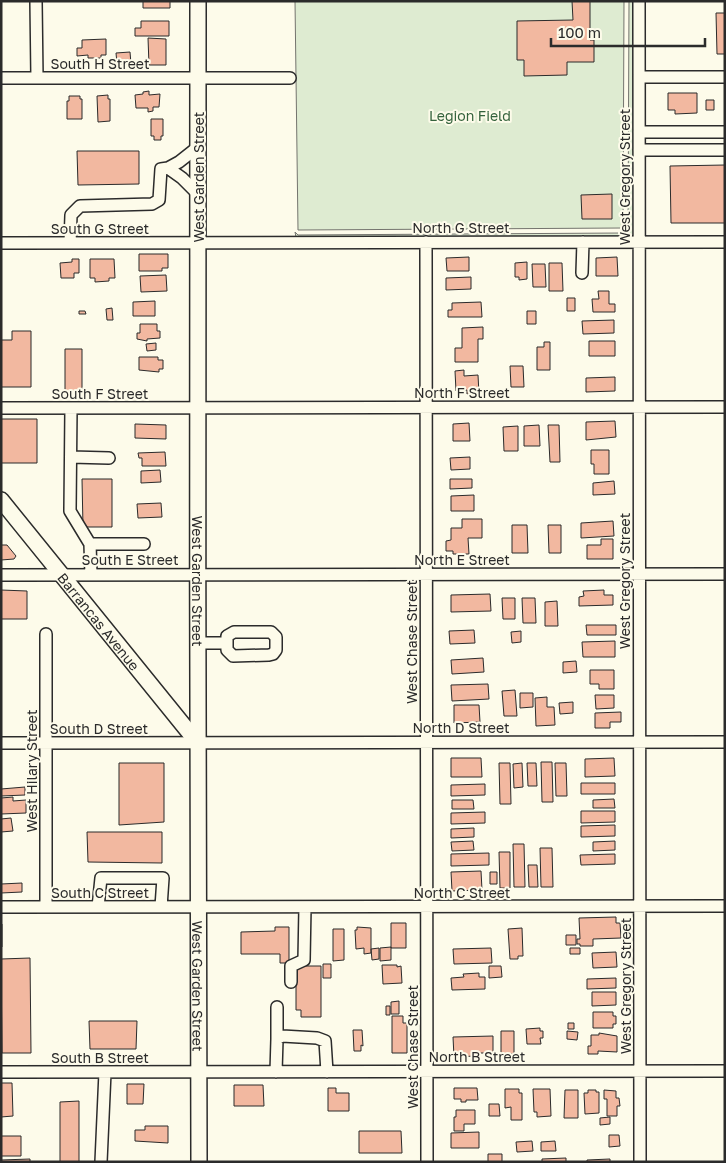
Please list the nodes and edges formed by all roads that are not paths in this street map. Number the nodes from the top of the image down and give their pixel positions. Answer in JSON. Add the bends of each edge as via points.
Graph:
{"nodes":[{"id":1,"x":36,"y":1,"type":"edge"},
{"id":2,"x":198,"y":1,"type":"edge"},
{"id":3,"x":639,"y":1,"type":"edge"},
{"id":4,"x":639,"y":77,"type":"junction"},
{"id":5,"x":725,"y":77,"type":"edge"},
{"id":6,"x":1,"y":78,"type":"edge"},
{"id":7,"x":37,"y":78,"type":"junction"},
{"id":8,"x":198,"y":78,"type":"junction"},
{"id":9,"x":290,"y":78,"type":"dead end"},
{"id":10,"x":639,"y":132,"type":"junction"},
{"id":11,"x":725,"y":132,"type":"edge"},
{"id":12,"x":198,"y":147,"type":"junction"},
{"id":13,"x":639,"y":150,"type":"junction"},
{"id":14,"x":725,"y":150,"type":"edge"},
{"id":15,"x":168,"y":168,"type":"junction"},
{"id":16,"x":198,"y":194,"type":"junction"},
{"id":17,"x":198,"y":242,"type":"junction"},
{"id":18,"x":426,"y":242,"type":"junction"},
{"id":19,"x":583,"y":242,"type":"junction"},
{"id":20,"x":640,"y":242,"type":"junction"},
{"id":21,"x":725,"y":242,"type":"edge"},
{"id":22,"x":1,"y":243,"type":"edge"},
{"id":23,"x":70,"y":243,"type":"junction"},
{"id":24,"x":582,"y":273,"type":"dead end"},
{"id":25,"x":426,"y":407,"type":"junction"},
{"id":26,"x":640,"y":407,"type":"junction"},
{"id":27,"x":725,"y":407,"type":"edge"},
{"id":28,"x":1,"y":408,"type":"edge"},
{"id":29,"x":71,"y":408,"type":"junction"},
{"id":30,"x":198,"y":408,"type":"junction"},
{"id":31,"x":71,"y":457,"type":"junction"},
{"id":32,"x":109,"y":458,"type":"dead end"},
{"id":33,"x":1,"y":500,"type":"edge"},
{"id":34,"x":90,"y":544,"type":"junction"},
{"id":35,"x":144,"y":544,"type":"dead end"},
{"id":36,"x":199,"y":574,"type":"junction"},
{"id":37,"x":426,"y":574,"type":"junction"},
{"id":38,"x":640,"y":574,"type":"junction"},
{"id":39,"x":725,"y":574,"type":"edge"},
{"id":40,"x":1,"y":575,"type":"edge"},
{"id":41,"x":62,"y":575,"type":"junction"},
{"id":42,"x":91,"y":575,"type":"junction"},
{"id":43,"x":46,"y":634,"type":"dead end"},
{"id":44,"x":198,"y":643,"type":"junction"},
{"id":45,"x":227,"y":643,"type":"dead end"},
{"id":46,"x":197,"y":742,"type":"junction"},
{"id":47,"x":426,"y":742,"type":"junction"},
{"id":48,"x":639,"y":742,"type":"junction"},
{"id":49,"x":725,"y":742,"type":"edge"},
{"id":50,"x":1,"y":743,"type":"edge"},
{"id":51,"x":47,"y":743,"type":"junction"},
{"id":52,"x":725,"y":906,"type":"edge"},
{"id":53,"x":1,"y":907,"type":"edge"},
{"id":54,"x":46,"y":907,"type":"junction"},
{"id":55,"x":98,"y":907,"type":"junction"},
{"id":56,"x":161,"y":907,"type":"junction"},
{"id":57,"x":199,"y":907,"type":"junction"},
{"id":58,"x":305,"y":907,"type":"junction"},
{"id":59,"x":427,"y":907,"type":"junction"},
{"id":60,"x":640,"y":907,"type":"junction"},
{"id":61,"x":291,"y":982,"type":"dead end"},
{"id":62,"x":278,"y":1007,"type":"dead end"},
{"id":63,"x":277,"y":1039,"type":"junction"},
{"id":64,"x":427,"y":1071,"type":"junction"},
{"id":65,"x":640,"y":1071,"type":"junction"},
{"id":66,"x":725,"y":1071,"type":"edge"},
{"id":67,"x":1,"y":1072,"type":"edge"},
{"id":68,"x":105,"y":1072,"type":"junction"},
{"id":69,"x":199,"y":1072,"type":"junction"},
{"id":70,"x":276,"y":1072,"type":"junction"},
{"id":71,"x":327,"y":1072,"type":"junction"},
{"id":72,"x":101,"y":1162,"type":"edge"},
{"id":73,"x":200,"y":1162,"type":"edge"},
{"id":74,"x":427,"y":1162,"type":"edge"},
{"id":75,"x":640,"y":1162,"type":"edge"}],
"edges":[{"from":1,"to":7,"type":"street"},
{"from":2,"to":8,"type":"main road","name":"West Garden Street"},
{"from":3,"to":4,"type":"street","name":"West Gregory Street"},
{"from":4,"to":5,"type":"street"},
{"from":4,"to":10,"type":"street","name":"West Gregory Street"},
{"from":6,"to":7,"type":"street","name":"South H Street"},
{"from":7,"to":8,"type":"street","name":"South H Street"},
{"from":8,"to":9,"type":"street","name":"South H Street"},
{"from":8,"to":12,"type":"main road","name":"West Garden Street"},
{"from":10,"to":11,"type":"street"},
{"from":10,"to":13,"type":"street","name":"West Gregory Street"},
{"from":12,"to":15,"type":"street"},
{"from":12,"to":16,"type":"main road","name":"West Garden Street"},
{"from":13,"to":14,"type":"street"},
{"from":13,"to":20,"type":"street","name":"West Gregory Street"},
{"from":15,"to":16,"type":"street"},
{"from":15,"to":23,"type":"street","via":[[161,169],[159,200],[152,204],[80,206],[71,215]]},
{"from":16,"to":17,"type":"main road","name":"West Garden Street"},
{"from":17,"to":18,"type":"street","name":"North G Street"},
{"from":17,"to":23,"type":"street","name":"South G Street"},
{"from":17,"to":30,"type":"main road","name":"West Garden Street"},
{"from":18,"to":19,"type":"street","name":"North G Street"},
{"from":18,"to":25,"type":"street","name":"West Chase Street"},
{"from":19,"to":20,"type":"street","name":"North G Street"},
{"from":19,"to":24,"type":"street"},
{"from":20,"to":21,"type":"street","name":"North G Street"},
{"from":20,"to":26,"type":"street","name":"West Gregory Street"},
{"from":22,"to":23,"type":"street","name":"South G Street"},
{"from":25,"to":26,"type":"street","name":"North F Street"},
{"from":25,"to":30,"type":"street","name":"North F Street"},
{"from":25,"to":37,"type":"street","name":"West Chase Street"},
{"from":26,"to":27,"type":"street","name":"North F Street"},
{"from":26,"to":38,"type":"street","name":"West Gregory Street"},
{"from":28,"to":29,"type":"street","name":"South F Street"},
{"from":29,"to":30,"type":"street","name":"South F Street"},
{"from":29,"to":31,"type":"street"},
{"from":30,"to":36,"type":"main road","name":"West Garden Street"},
{"from":31,"to":32,"type":"street"},
{"from":31,"to":34,"type":"street","via":[[70,511]]},
{"from":33,"to":41,"type":"main road","name":"Barrancas Avenue"},
{"from":34,"to":35,"type":"street"},
{"from":34,"to":42,"type":"street"},
{"from":36,"to":37,"type":"street","name":"North E Street"},
{"from":36,"to":42,"type":"street","name":"South E Street"},
{"from":36,"to":44,"type":"main road","name":"West Garden Street"},
{"from":37,"to":38,"type":"street","name":"North E Street"},
{"from":37,"to":47,"type":"street","name":"West Chase Street"},
{"from":38,"to":39,"type":"street","name":"North E Street"},
{"from":38,"to":48,"type":"street","name":"West Gregory Street"},
{"from":40,"to":41,"type":"street","name":"South E Street"},
{"from":41,"to":42,"type":"street","name":"South E Street"},
{"from":41,"to":46,"type":"main road","name":"Barrancas Avenue"},
{"from":43,"to":51,"type":"street","name":"West Hilary Street"},
{"from":44,"to":45,"type":"street"},
{"from":44,"to":46,"type":"main road","name":"West Garden Street"},
{"from":46,"to":47,"type":"street","name":"North D Street"},
{"from":46,"to":51,"type":"street","name":"South D Street"},
{"from":46,"to":57,"type":"main road","name":"West Garden Street"},
{"from":47,"to":48,"type":"street","name":"North D Street"},
{"from":47,"to":59,"type":"street","name":"West Chase Street"},
{"from":48,"to":49,"type":"street","name":"North D Street"},
{"from":48,"to":60,"type":"street","name":"West Gregory Street"},
{"from":50,"to":51,"type":"street","name":"South D Street"},
{"from":51,"to":54,"type":"street","name":"West Hilary Street"},
{"from":52,"to":60,"type":"street","name":"North C Street"},
{"from":53,"to":54,"type":"street","name":"South C Street"},
{"from":54,"to":55,"type":"street","name":"South C Street"},
{"from":55,"to":56,"type":"street","name":"South C Street"},
{"from":55,"to":56,"type":"street","via":[[101,878],[163,878]]},
{"from":56,"to":57,"type":"street","name":"South C Street"},
{"from":57,"to":58,"type":"street","name":"North C Street"},
{"from":57,"to":69,"type":"main road","name":"West Garden Street"},
{"from":58,"to":59,"type":"street","name":"North C Street"},
{"from":58,"to":61,"type":"street","via":[[304,960],[291,966]]},
{"from":59,"to":60,"type":"street","name":"North C Street"},
{"from":59,"to":64,"type":"street","name":"West Chase Street"},
{"from":60,"to":65,"type":"street","name":"West Gregory Street"},
{"from":62,"to":63,"type":"street"},
{"from":63,"to":70,"type":"street"},
{"from":63,"to":71,"type":"street","via":[[282,1036],[322,1038],[326,1046]]},
{"from":64,"to":65,"type":"street","name":"North B Street"},
{"from":64,"to":71,"type":"street","name":"North B Street"},
{"from":64,"to":74,"type":"street","name":"West Chase Street"},
{"from":65,"to":66,"type":"street","name":"North B Street"},
{"from":65,"to":75,"type":"street","name":"West Gregory Street"},
{"from":67,"to":68,"type":"street","name":"South B Street"},
{"from":68,"to":69,"type":"street","name":"South B Street"},
{"from":68,"to":72,"type":"street"},
{"from":69,"to":70,"type":"street","name":"North B Street"},
{"from":69,"to":73,"type":"main road","name":"West Garden Street"},
{"from":70,"to":71,"type":"street","name":"North B Street"}]}
